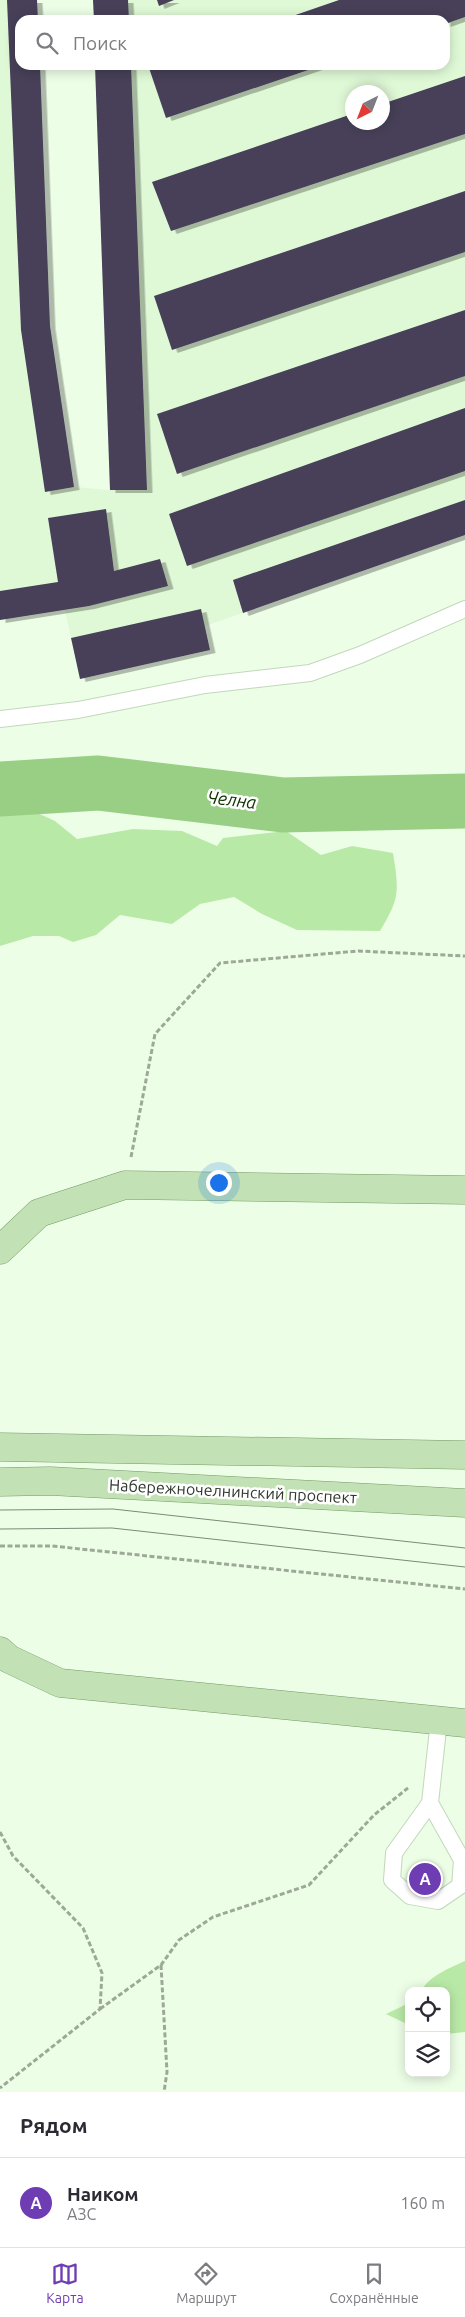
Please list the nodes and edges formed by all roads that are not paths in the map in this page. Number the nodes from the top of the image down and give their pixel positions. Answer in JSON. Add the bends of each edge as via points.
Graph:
{"nodes":[{"id":1,"x":465,"y":609,"type":"edge"},
{"id":2,"x":0,"y":719,"type":"edge"},
{"id":3,"x":465,"y":1190,"type":"edge"},
{"id":4,"x":0,"y":1250,"type":"edge"},
{"id":5,"x":0,"y":1447,"type":"edge"},
{"id":6,"x":465,"y":1456,"type":"edge"},
{"id":7,"x":0,"y":1482,"type":"edge"},
{"id":8,"x":465,"y":1503,"type":"edge"},
{"id":9,"x":0,"y":1651,"type":"edge"},
{"id":10,"x":452,"y":1722,"type":"edge"},
{"id":11,"x":430,"y":1802,"type":"junction"}],
"edges":[{"from":1,"to":2,"type":"lane","via":[[360,656],[310,673],[205,685],[78,710]]},
{"from":3,"to":4,"type":"main road","via":[[125,1185],[39,1213]]},
{"from":5,"to":6,"type":"main road"},
{"from":7,"to":8,"type":"main road","name":"Набережночелнинский проспект","via":[[50,1481]]},
{"from":9,"to":10,"type":"main road","via":[[9,1659],[60,1683]]},
{"from":10,"to":11,"type":"lane","via":[[435,1766]]},
{"from":11,"to":11,"type":"lane","via":[[394,1853],[392,1880],[410,1896],[438,1901],[460,1886],[462,1860]]}]}
